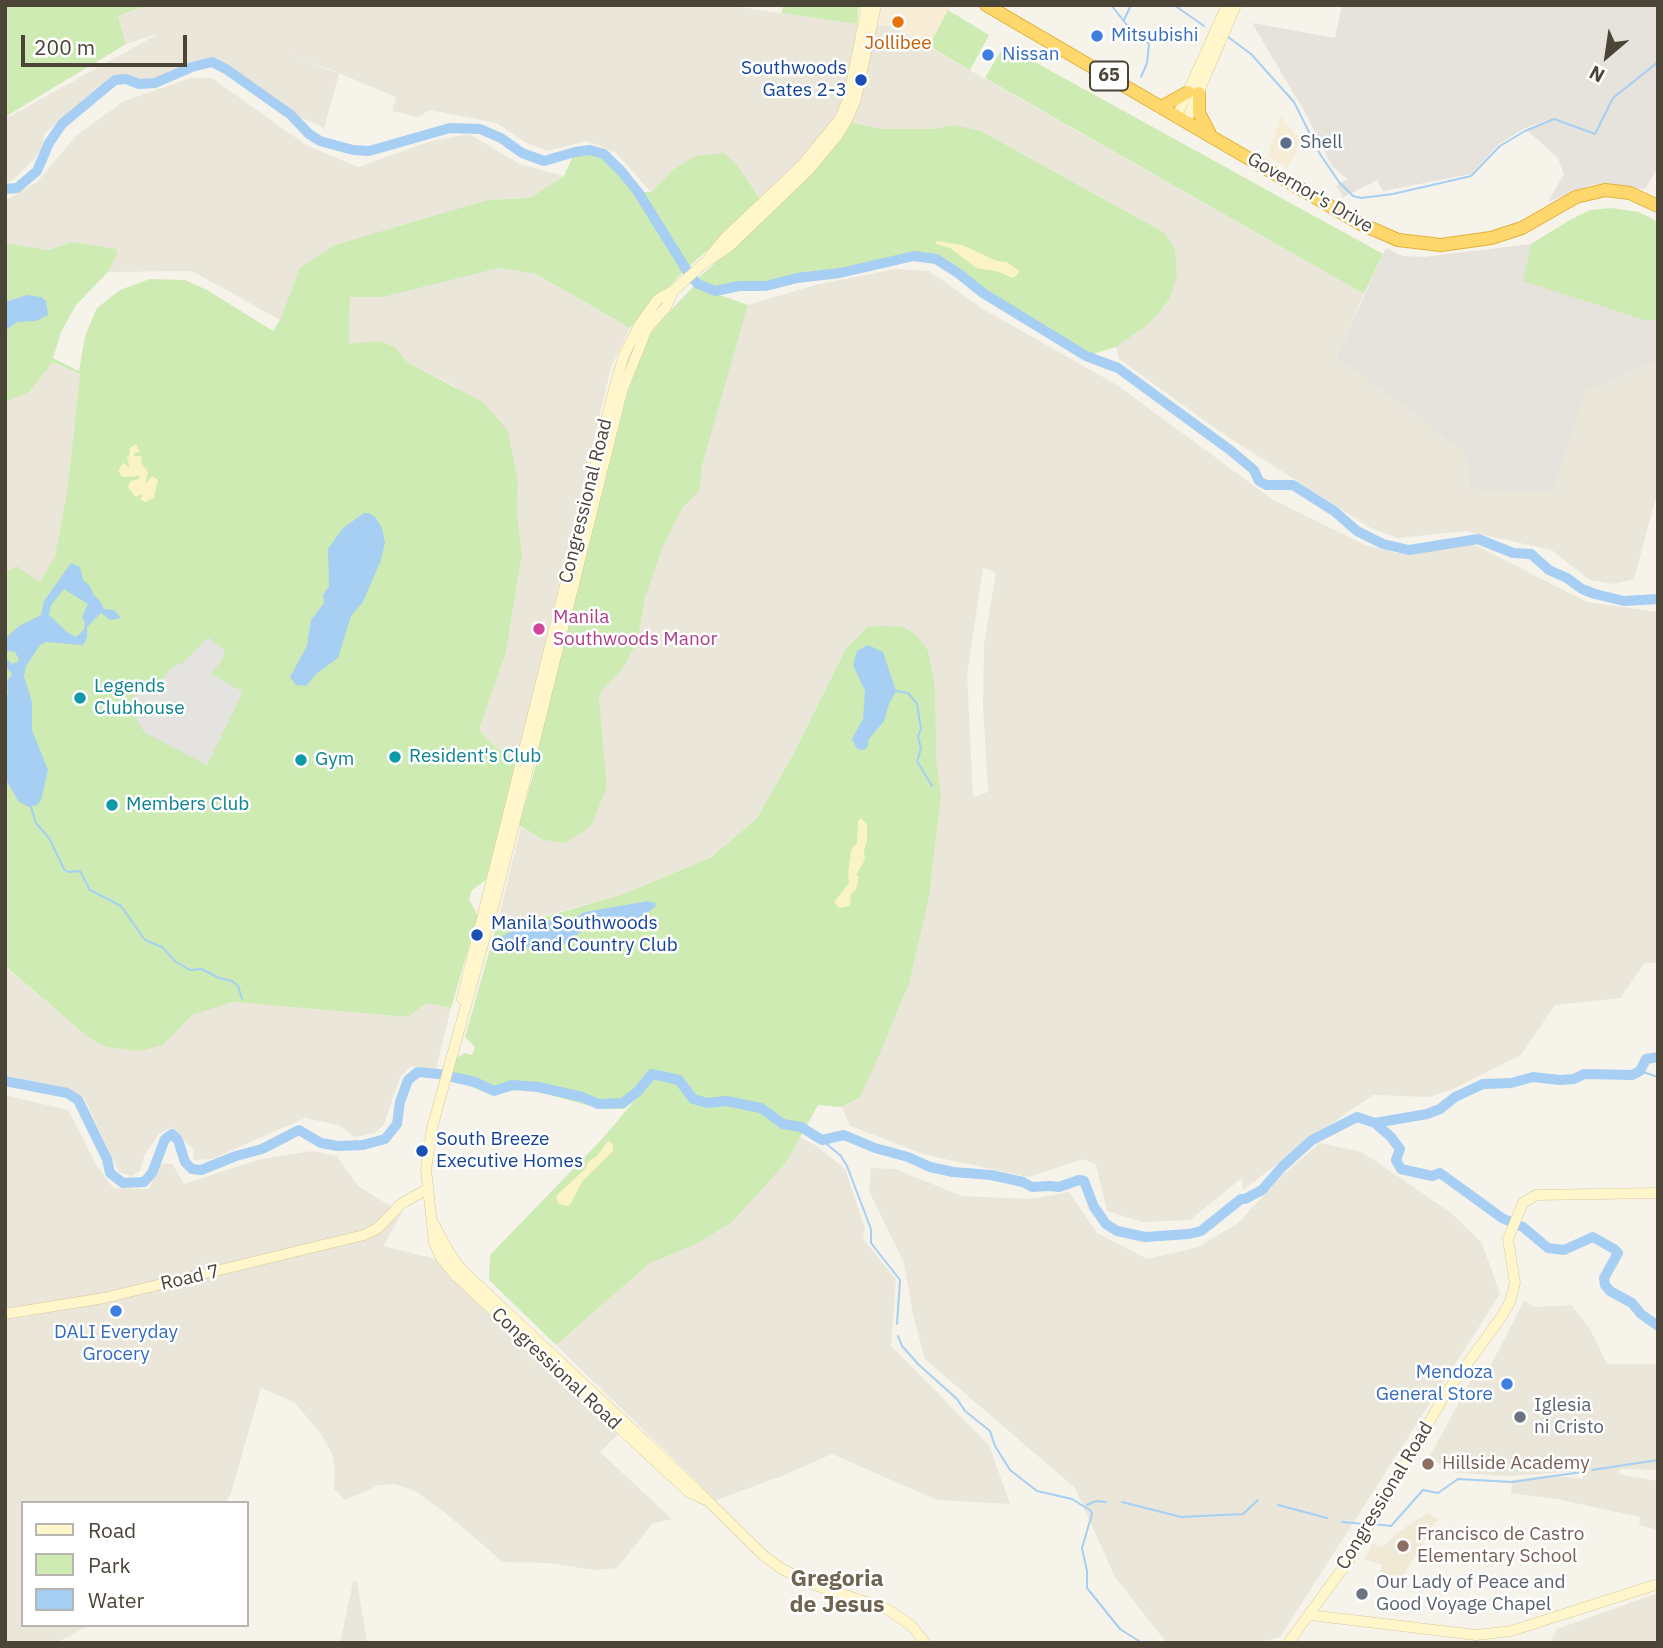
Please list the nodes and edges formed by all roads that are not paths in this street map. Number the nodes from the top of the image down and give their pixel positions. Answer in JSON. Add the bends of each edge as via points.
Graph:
{"nodes":[{"id":1,"x":867,"y":5,"type":"edge"},
{"id":2,"x":876,"y":5,"type":"edge"},
{"id":3,"x":986,"y":5,"type":"edge"},
{"id":4,"x":1227,"y":5,"type":"edge"},
{"id":5,"x":1236,"y":5,"type":"edge"},
{"id":6,"x":1195,"y":89,"type":"junction"},
{"id":7,"x":1161,"y":107,"type":"junction"},
{"id":8,"x":1182,"y":119,"type":"junction"},
{"id":9,"x":1213,"y":138,"type":"junction"},
{"id":10,"x":1658,"y":206,"type":"edge"},
{"id":11,"x":703,"y":265,"type":"junction"},
{"id":12,"x":673,"y":291,"type":"junction"},
{"id":13,"x":451,"y":1059,"type":"junction"},
{"id":14,"x":427,"y":1193,"type":"junction"},
{"id":15,"x":1658,"y":1193,"type":"edge"},
{"id":16,"x":1530,"y":1199,"type":"junction"},
{"id":17,"x":1658,"y":1199,"type":"edge"},
{"id":18,"x":5,"y":1312,"type":"edge"},
{"id":19,"x":1658,"y":1584,"type":"edge"},
{"id":20,"x":1310,"y":1615,"type":"junction"},
{"id":21,"x":925,"y":1643,"type":"edge"},
{"id":22,"x":1289,"y":1643,"type":"edge"}],
"edges":[{"from":1,"to":11,"type":"main road","name":"Congressional Road","via":[[848,100],[839,120],[801,166]]},
{"from":2,"to":11,"type":"main road","name":"Congressional Road","via":[[856,99],[838,135],[777,203]]},
{"from":3,"to":7,"type":"highway","name":"Governor's Drive","number":"65"},
{"from":4,"to":6,"type":"main road"},
{"from":5,"to":6,"type":"main road"},
{"from":6,"to":7,"type":"highway"},
{"from":6,"to":8,"type":"main road"},
{"from":6,"to":9,"type":"highway","via":[[1201,120]]},
{"from":7,"to":8,"type":"highway","name":"Governor's Drive","number":"65"},
{"from":8,"to":9,"type":"highway","name":"Governor's Drive","number":"65"},
{"from":9,"to":10,"type":"highway","name":"Governor's Drive","number":"65","via":[[1359,223],[1408,243],[1441,245],[1507,233],[1576,197],[1605,190],[1630,193]]},
{"from":11,"to":12,"type":"main road","name":"Congressional Road"},
{"from":12,"to":13,"type":"main road","name":"Congressional Road","via":[[647,329],[622,391]]},
{"from":12,"to":13,"type":"main road","name":"Congressional Road","via":[[658,299],[640,324],[614,389],[450,1047]]},
{"from":13,"to":14,"type":"main road","name":"Congressional Road","via":[[428,1149]]},
{"from":14,"to":18,"type":"main road","name":"Road 7","via":[[408,1199],[372,1231],[103,1294]]},
{"from":14,"to":21,"type":"main road","name":"Congressional Road","via":[[431,1220],[451,1263],[764,1555],[812,1584],[887,1609],[912,1626]]},
{"from":15,"to":16,"type":"main road","via":[[1536,1195]]},
{"from":16,"to":17,"type":"main road"},
{"from":16,"to":20,"type":"main road","name":"Congressional Road","via":[[1520,1207],[1508,1239],[1515,1283],[1512,1298],[1446,1393],[1378,1514]]},
{"from":19,"to":20,"type":"main road","via":[[1511,1631],[1476,1635]]},
{"from":20,"to":22,"type":"main road","name":"Congressional Road"}]}
